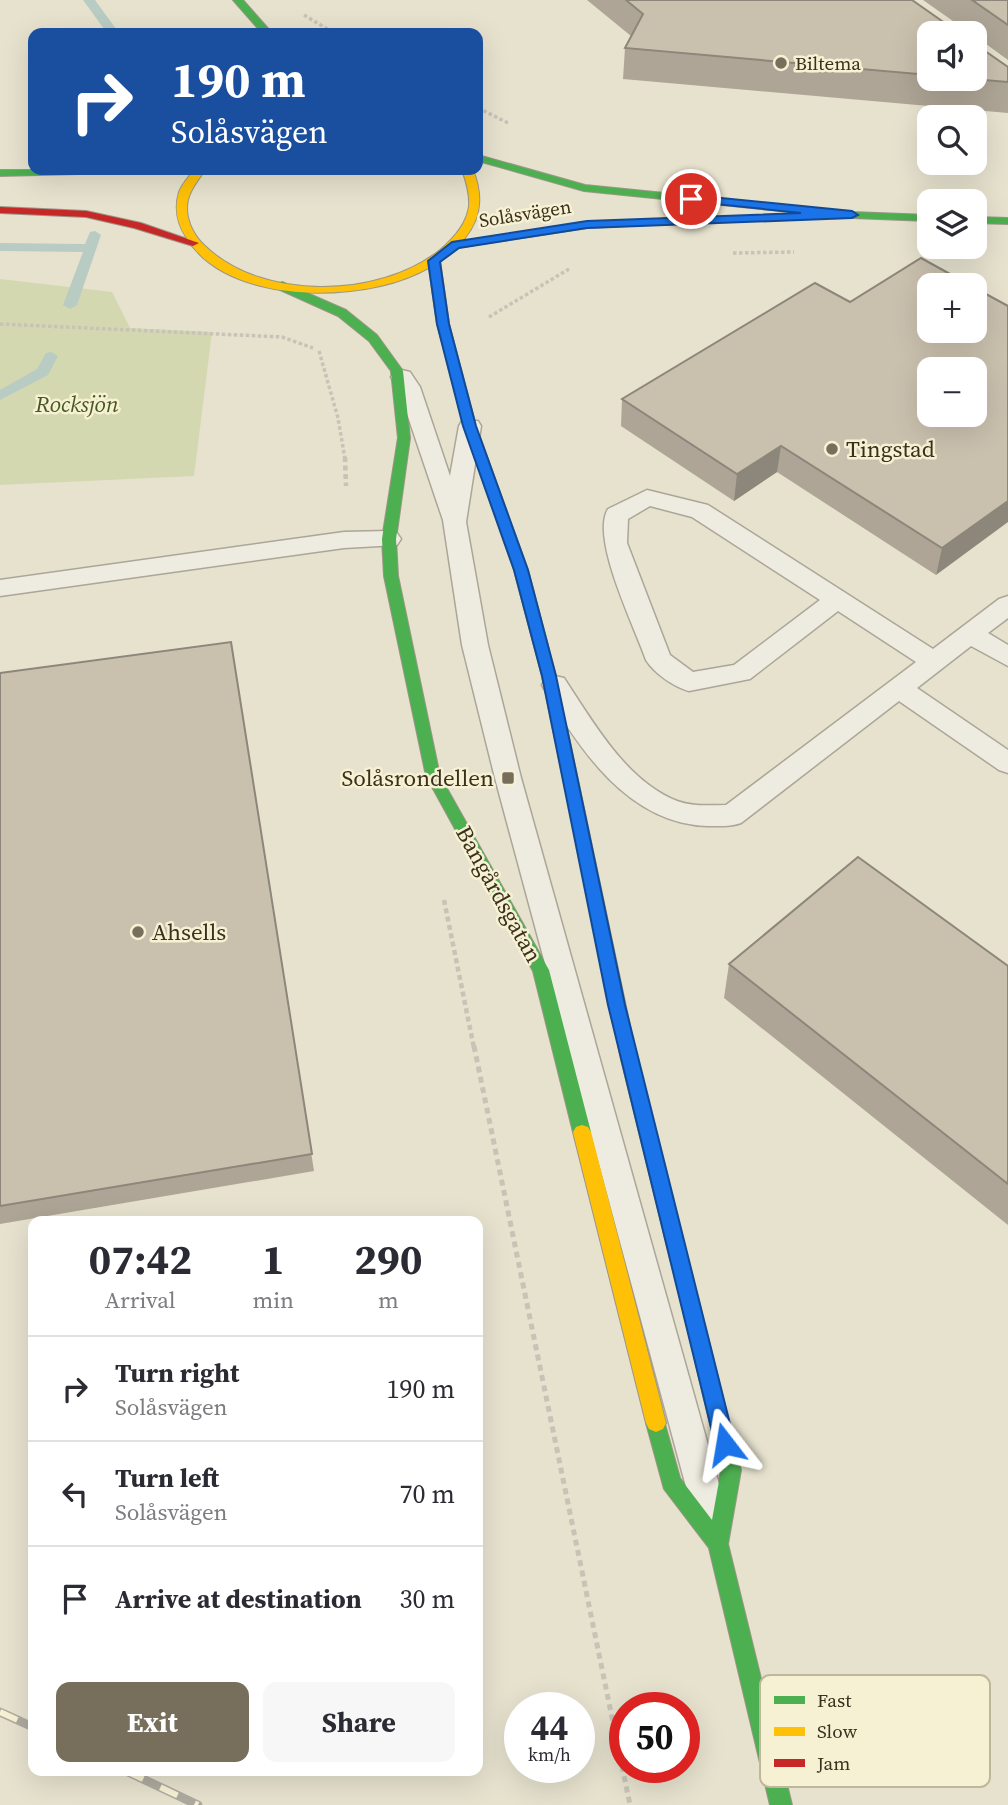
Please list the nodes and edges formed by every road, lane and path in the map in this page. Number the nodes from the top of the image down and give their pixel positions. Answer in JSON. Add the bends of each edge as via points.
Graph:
{"nodes":[{"id":1,"x":238,"y":0,"type":"edge"},
{"id":2,"x":259,"y":28,"type":"edge"},
{"id":3,"x":483,"y":159,"type":"edge"},
{"id":4,"x":28,"y":172,"type":"edge"},
{"id":5,"x":0,"y":173,"type":"edge"},
{"id":6,"x":194,"y":175,"type":"edge"},
{"id":7,"x":469,"y":175,"type":"edge"},
{"id":8,"x":0,"y":210,"type":"edge"},
{"id":9,"x":852,"y":215,"type":"junction"},
{"id":10,"x":917,"y":218,"type":"edge"},
{"id":11,"x":987,"y":220,"type":"edge"},
{"id":12,"x":1008,"y":221,"type":"edge"},
{"id":13,"x":193,"y":243,"type":"junction"},
{"id":14,"x":456,"y":245,"type":"junction"},
{"id":15,"x":434,"y":261,"type":"junction"},
{"id":16,"x":282,"y":286,"type":"junction"},
{"id":17,"x":319,"y":351,"type":"dead end"},
{"id":18,"x":397,"y":371,"type":"junction"},
{"id":19,"x":470,"y":426,"type":"junction"},
{"id":20,"x":454,"y":522,"type":"junction"},
{"id":21,"x":344,"y":540,"type":"junction"},
{"id":22,"x":389,"y":540,"type":"junction"},
{"id":23,"x":0,"y":588,"type":"edge"},
{"id":24,"x":838,"y":599,"type":"junction"},
{"id":25,"x":1008,"y":604,"type":"edge"},
{"id":26,"x":970,"y":634,"type":"junction"},
{"id":27,"x":1008,"y":657,"type":"edge"},
{"id":28,"x":934,"y":661,"type":"junction"},
{"id":29,"x":549,"y":676,"type":"junction"},
{"id":30,"x":898,"y":688,"type":"junction"},
{"id":31,"x":1008,"y":763,"type":"edge"},
{"id":32,"x":439,"y":888,"type":"dead end"},
{"id":33,"x":718,"y":1544,"type":"junction"},
{"id":34,"x":760,"y":1715,"type":"edge"},
{"id":35,"x":778,"y":1787,"type":"edge"},
{"id":36,"x":630,"y":1805,"type":"edge"},
{"id":37,"x":782,"y":1805,"type":"edge"}],
"edges":[{"from":1,"to":2,"type":"main road"},
{"from":3,"to":9,"type":"main road","name":"Solåsvägen","via":[[584,188]]},
{"from":4,"to":5,"type":"main road"},
{"from":6,"to":13,"type":"main road","via":[[181,200],[182,222]]},
{"from":7,"to":14,"type":"main road","via":[[477,194],[473,220]]},
{"from":8,"to":13,"type":"main road","via":[[86,214]]},
{"from":9,"to":10,"type":"main road","name":"Solåsvägen"},
{"from":9,"to":14,"type":"main road","name":"Solåsvägen","via":[[587,225]]},
{"from":11,"to":12,"type":"main road"},
{"from":13,"to":16,"type":"main road","via":[[214,262]]},
{"from":14,"to":15,"type":"main road"},
{"from":15,"to":16,"type":"main road","via":[[402,276],[363,286],[322,290]]},
{"from":15,"to":19,"type":"main road","name":"Bangårdsgatan","via":[[443,324]]},
{"from":16,"to":18,"type":"main road","via":[[342,313],[373,338]]},
{"from":17,"to":21,"type":"path","via":[[337,403],[346,451]]},
{"from":18,"to":20,"type":"lane","via":[[409,387]]},
{"from":18,"to":22,"type":"main road","name":"Bangårdsgatan","via":[[404,438]]},
{"from":19,"to":20,"type":"lane","name":"Bangårdsgatan"},
{"from":19,"to":29,"type":"main road","name":"Bangårdsgatan","via":[[521,570]]},
{"from":20,"to":33,"type":"lane","name":"Bangårdsgatan","via":[[475,645],[508,778]]},
{"from":21,"to":22,"type":"lane"},
{"from":21,"to":23,"type":"lane"},
{"from":22,"to":33,"type":"main road","name":"Bangårdsgatan","via":[[396,610],[433,776],[541,970],[671,1482]]},
{"from":24,"to":24,"type":"lane","via":[[700,511],[647,498],[616,515],[615,543],[659,660],[689,682],[741,673]]},
{"from":24,"to":28,"type":"lane"},
{"from":25,"to":26,"type":"lane"},
{"from":26,"to":27,"type":"lane"},
{"from":26,"to":28,"type":"lane"},
{"from":28,"to":30,"type":"lane"},
{"from":29,"to":30,"type":"lane","via":[[633,788],[686,814],[731,816]]},
{"from":29,"to":33,"type":"main road","name":"Bangårdsgatan","via":[[617,1005],[731,1470]]},
{"from":30,"to":31,"type":"lane"},
{"from":32,"to":36,"type":"path","via":[[448,911]]},
{"from":33,"to":34,"type":"main road","name":"Bangårdsgatan"},
{"from":35,"to":37,"type":"main road","name":"Bangårdsgatan"}]}
